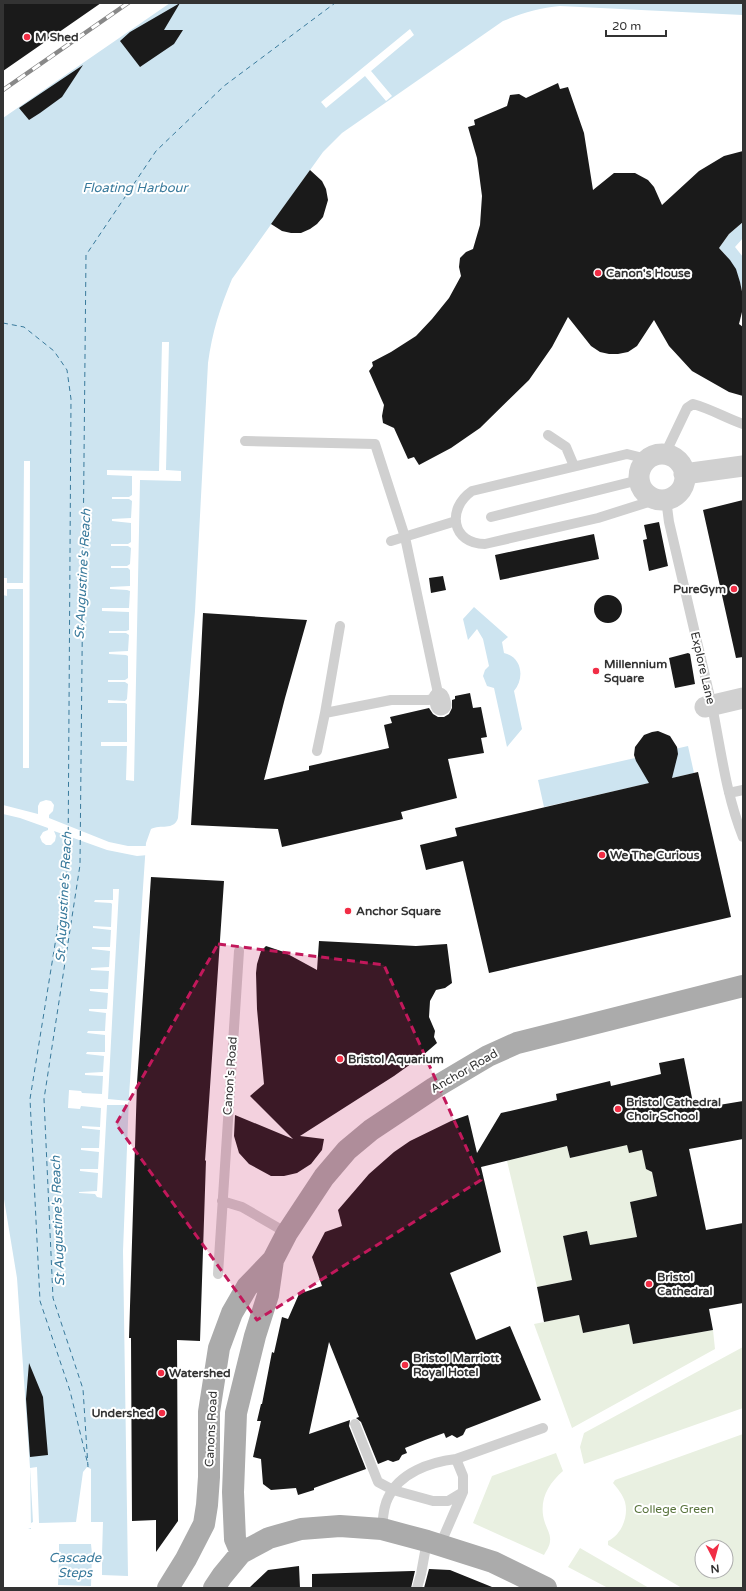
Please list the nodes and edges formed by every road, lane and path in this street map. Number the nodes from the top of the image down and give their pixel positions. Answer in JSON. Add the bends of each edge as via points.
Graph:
{"nodes":[{"id":1,"x":743,"y":424,"type":"edge"},
{"id":2,"x":548,"y":435,"type":"dead end"},
{"id":3,"x":245,"y":441,"type":"dead end"},
{"id":4,"x":656,"y":456,"type":"junction"},
{"id":5,"x":574,"y":466,"type":"junction"},
{"id":6,"x":743,"y":466,"type":"edge"},
{"id":7,"x":684,"y":474,"type":"junction"},
{"id":8,"x":639,"y":480,"type":"junction"},
{"id":9,"x":662,"y":499,"type":"junction"},
{"id":10,"x":491,"y":517,"type":"dead end"},
{"id":11,"x":456,"y":521,"type":"junction"},
{"id":12,"x":405,"y":537,"type":"junction"},
{"id":13,"x":391,"y":542,"type":"dead end"},
{"id":14,"x":340,"y":626,"type":"dead end"},
{"id":15,"x":743,"y":698,"type":"edge"},
{"id":16,"x":708,"y":706,"type":"junction"},
{"id":17,"x":325,"y":713,"type":"junction"},
{"id":18,"x":317,"y":751,"type":"dead end"},
{"id":19,"x":743,"y":790,"type":"edge"},
{"id":20,"x":729,"y":793,"type":"junction"},
{"id":21,"x":743,"y":836,"type":"edge"},
{"id":22,"x":239,"y":951,"type":"dead end"},
{"id":23,"x":743,"y":986,"type":"edge"},
{"id":24,"x":222,"y":1201,"type":"junction"},
{"id":25,"x":286,"y":1233,"type":"junction"},
{"id":26,"x":273,"y":1260,"type":"junction"},
{"id":27,"x":218,"y":1274,"type":"dead end"},
{"id":28,"x":355,"y":1424,"type":"dead end"},
{"id":29,"x":543,"y":1428,"type":"dead end"},
{"id":30,"x":456,"y":1459,"type":"junction"},
{"id":31,"x":393,"y":1490,"type":"junction"},
{"id":32,"x":463,"y":1492,"type":"junction"},
{"id":33,"x":382,"y":1529,"type":"junction"},
{"id":34,"x":434,"y":1543,"type":"junction"},
{"id":35,"x":241,"y":1553,"type":"junction"},
{"id":36,"x":168,"y":1588,"type":"edge"},
{"id":37,"x":214,"y":1588,"type":"edge"},
{"id":38,"x":417,"y":1588,"type":"edge"},
{"id":39,"x":546,"y":1588,"type":"edge"}],
"edges":[{"from":1,"to":4,"type":"lane","via":[[693,404],[687,408]]},
{"from":2,"to":5,"type":"lane","via":[[566,447]]},
{"from":3,"to":12,"type":"lane","via":[[375,444]]},
{"from":4,"to":5,"type":"lane","via":[[627,454]]},
{"from":4,"to":7,"type":"street","via":[[672,457],[679,461]]},
{"from":4,"to":8,"type":"street","via":[[642,465]]},
{"from":5,"to":11,"type":"lane","via":[[472,491],[464,496],[459,504]]},
{"from":6,"to":7,"type":"street"},
{"from":7,"to":9,"type":"street","via":[[681,489],[675,495]]},
{"from":8,"to":9,"type":"street","via":[[644,491],[650,496]]},
{"from":8,"to":10,"type":"lane"},
{"from":9,"to":11,"type":"lane","via":[[598,518],[485,544],[472,542],[464,536]]},
{"from":9,"to":16,"type":"lane","name":"Explore Lane"},
{"from":11,"to":12,"type":"lane"},
{"from":12,"to":13,"type":"lane"},
{"from":12,"to":17,"type":"lane","via":[[440,701],[391,700]]},
{"from":14,"to":17,"type":"lane"},
{"from":15,"to":16,"type":"street"},
{"from":16,"to":20,"type":"lane","name":"Explore Lane"},
{"from":17,"to":18,"type":"lane"},
{"from":19,"to":20,"type":"lane"},
{"from":20,"to":21,"type":"lane","name":"Explore Lane"},
{"from":22,"to":24,"type":"lane","name":"Canon's Road"},
{"from":23,"to":25,"type":"main road","name":"Anchor Road","via":[[517,1043],[488,1056],[371,1130],[347,1150],[324,1177]]},
{"from":24,"to":25,"type":"lane","via":[[242,1207]]},
{"from":24,"to":27,"type":"lane","name":"Canon's Road"},
{"from":25,"to":26,"type":"main road","name":"Canons Road"},
{"from":26,"to":35,"type":"main road","via":[[268,1295],[236,1413],[233,1492],[235,1539]]},
{"from":26,"to":36,"type":"main road","name":"Canons Road","via":[[247,1287],[232,1313],[218,1348],[209,1412],[208,1484],[204,1524]]},
{"from":28,"to":31,"type":"lane","via":[[378,1482]]},
{"from":29,"to":30,"type":"lane"},
{"from":30,"to":31,"type":"lane","via":[[411,1472],[397,1483]]},
{"from":30,"to":32,"type":"lane","via":[[463,1476]]},
{"from":31,"to":32,"type":"lane","via":[[433,1501],[448,1501]]},
{"from":31,"to":33,"type":"lane","via":[[387,1498]]},
{"from":32,"to":34,"type":"lane"},
{"from":33,"to":34,"type":"main road"},
{"from":33,"to":35,"type":"main road","via":[[340,1526],[301,1529],[269,1538]]},
{"from":34,"to":38,"type":"lane"},
{"from":34,"to":39,"type":"main road","via":[[493,1562]]},
{"from":35,"to":37,"type":"main road"}]}
